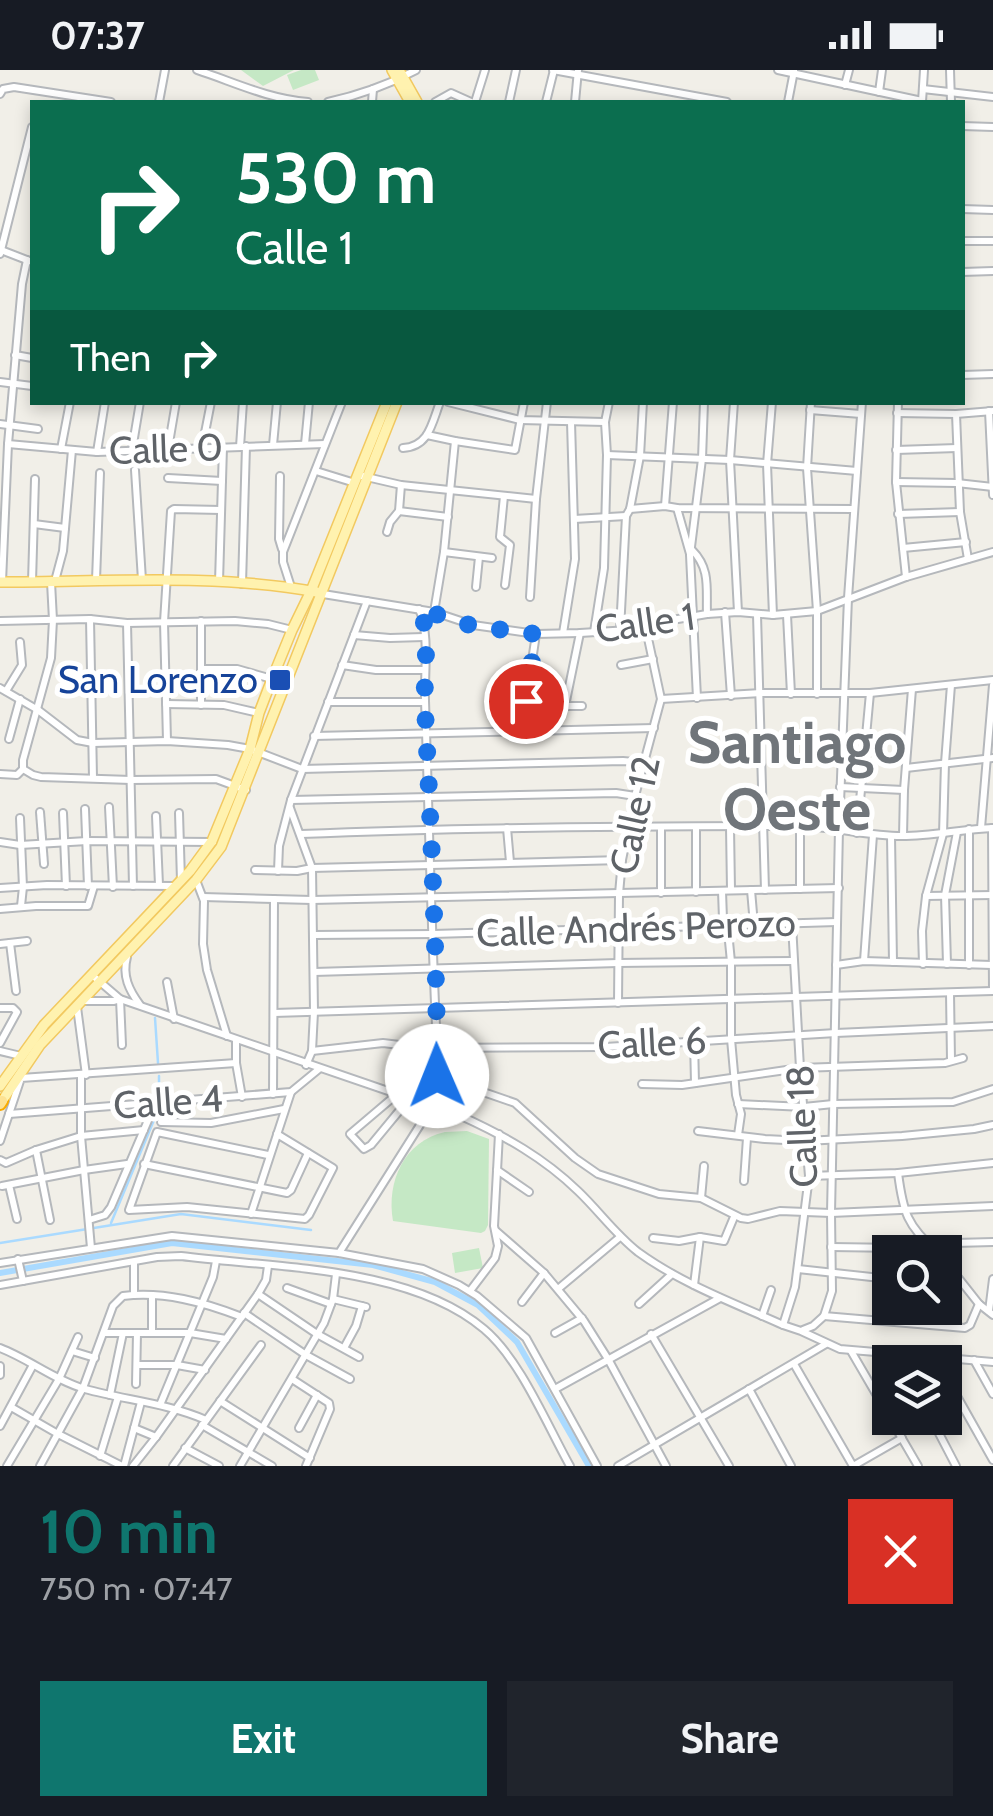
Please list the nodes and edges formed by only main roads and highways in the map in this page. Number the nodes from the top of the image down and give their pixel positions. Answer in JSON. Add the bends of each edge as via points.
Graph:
{"nodes":[{"id":1,"x":398,"y":74,"type":"edge"},
{"id":2,"x":409,"y":100,"type":"edge"},
{"id":3,"x":417,"y":100,"type":"edge"},
{"id":4,"x":385,"y":405,"type":"edge"},
{"id":5,"x":396,"y":405,"type":"edge"},
{"id":6,"x":360,"y":479,"type":"junction"},
{"id":7,"x":1,"y":582,"type":"edge"},
{"id":8,"x":312,"y":592,"type":"junction"},
{"id":9,"x":323,"y":594,"type":"junction"},
{"id":10,"x":255,"y":751,"type":"junction"},
{"id":11,"x":216,"y":844,"type":"junction"},
{"id":12,"x":2,"y":1082,"type":"edge"},
{"id":13,"x":1,"y":1103,"type":"edge"}],
"edges":[{"from":1,"to":2,"type":"main road"},
{"from":1,"to":3,"type":"main road"},
{"from":4,"to":6,"type":"main road"},
{"from":5,"to":6,"type":"main road"},
{"from":6,"to":8,"type":"main road"},
{"from":6,"to":9,"type":"main road"},
{"from":7,"to":8,"type":"main road","via":[[142,580]]},
{"from":8,"to":9,"type":"main road"},
{"from":8,"to":10,"type":"main road","via":[[259,713]]},
{"from":9,"to":10,"type":"main road"},
{"from":10,"to":11,"type":"main road"},
{"from":11,"to":12,"type":"main road","via":[[44,1026]]},
{"from":11,"to":13,"type":"main road","via":[[196,880],[40,1045]]}]}
